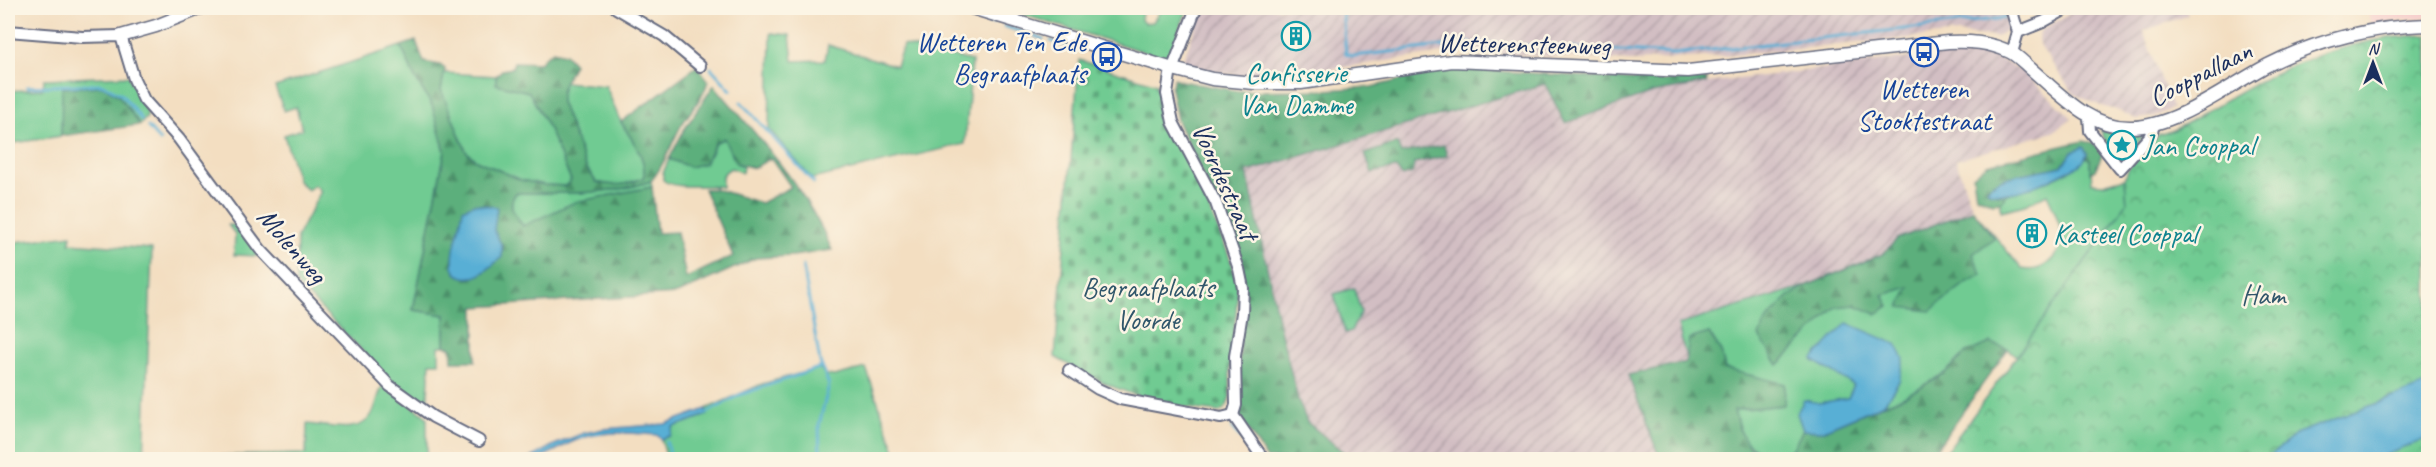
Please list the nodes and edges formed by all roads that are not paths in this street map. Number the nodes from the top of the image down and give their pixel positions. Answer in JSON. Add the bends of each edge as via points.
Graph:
{"nodes":[{"id":1,"x":201,"y":8,"type":"edge"},
{"id":2,"x":615,"y":8,"type":"edge"},
{"id":3,"x":972,"y":8,"type":"edge"},
{"id":4,"x":1196,"y":8,"type":"edge"},
{"id":5,"x":2011,"y":8,"type":"edge"},
{"id":6,"x":2068,"y":8,"type":"edge"},
{"id":7,"x":2428,"y":25,"type":"edge"},
{"id":8,"x":8,"y":31,"type":"edge"},
{"id":9,"x":2018,"y":32,"type":"junction"},
{"id":10,"x":121,"y":36,"type":"junction"},
{"id":11,"x":2012,"y":53,"type":"junction"},
{"id":12,"x":700,"y":66,"type":"dead end"},
{"id":13,"x":1173,"y":69,"type":"junction"},
{"id":14,"x":2089,"y":116,"type":"junction"},
{"id":15,"x":2155,"y":124,"type":"junction"},
{"id":16,"x":1069,"y":370,"type":"dead end"},
{"id":17,"x":1233,"y":414,"type":"junction"},
{"id":18,"x":480,"y":441,"type":"dead end"},
{"id":19,"x":1264,"y":459,"type":"edge"}],
"edges":[{"from":1,"to":10,"type":"street"},
{"from":2,"to":12,"type":"street","via":[[664,36]]},
{"from":3,"to":13,"type":"street","name":"Wetterensteenweg"},
{"from":4,"to":13,"type":"street","name":"Voordestraat"},
{"from":5,"to":9,"type":"street"},
{"from":6,"to":9,"type":"street"},
{"from":7,"to":15,"type":"street","name":"Cooppallaan","via":[[2350,35],[2314,45],[2273,62]]},
{"from":8,"to":10,"type":"street"},
{"from":9,"to":11,"type":"street"},
{"from":10,"to":18,"type":"street","name":"Molenweg","via":[[144,100],[179,139],[260,249],[390,386],[433,417]]},
{"from":11,"to":13,"type":"street","name":"Wetterensteenweg","via":[[1985,43],[1962,41],[1688,71],[1452,61],[1300,83],[1212,79]]},
{"from":11,"to":14,"type":"street","name":"Cooppallaan"},
{"from":13,"to":17,"type":"street","name":"Voordestraat","via":[[1167,87],[1173,122],[1216,203],[1239,269],[1242,313],[1235,356]]},
{"from":14,"to":15,"type":"street","name":"Cooppallaan","via":[[2123,127]]},
{"from":14,"to":15,"type":"street","via":[[2090,131],[2120,169],[2149,137]]},
{"from":16,"to":17,"type":"street","via":[[1120,399],[1221,418]]},
{"from":17,"to":19,"type":"street"}]}
